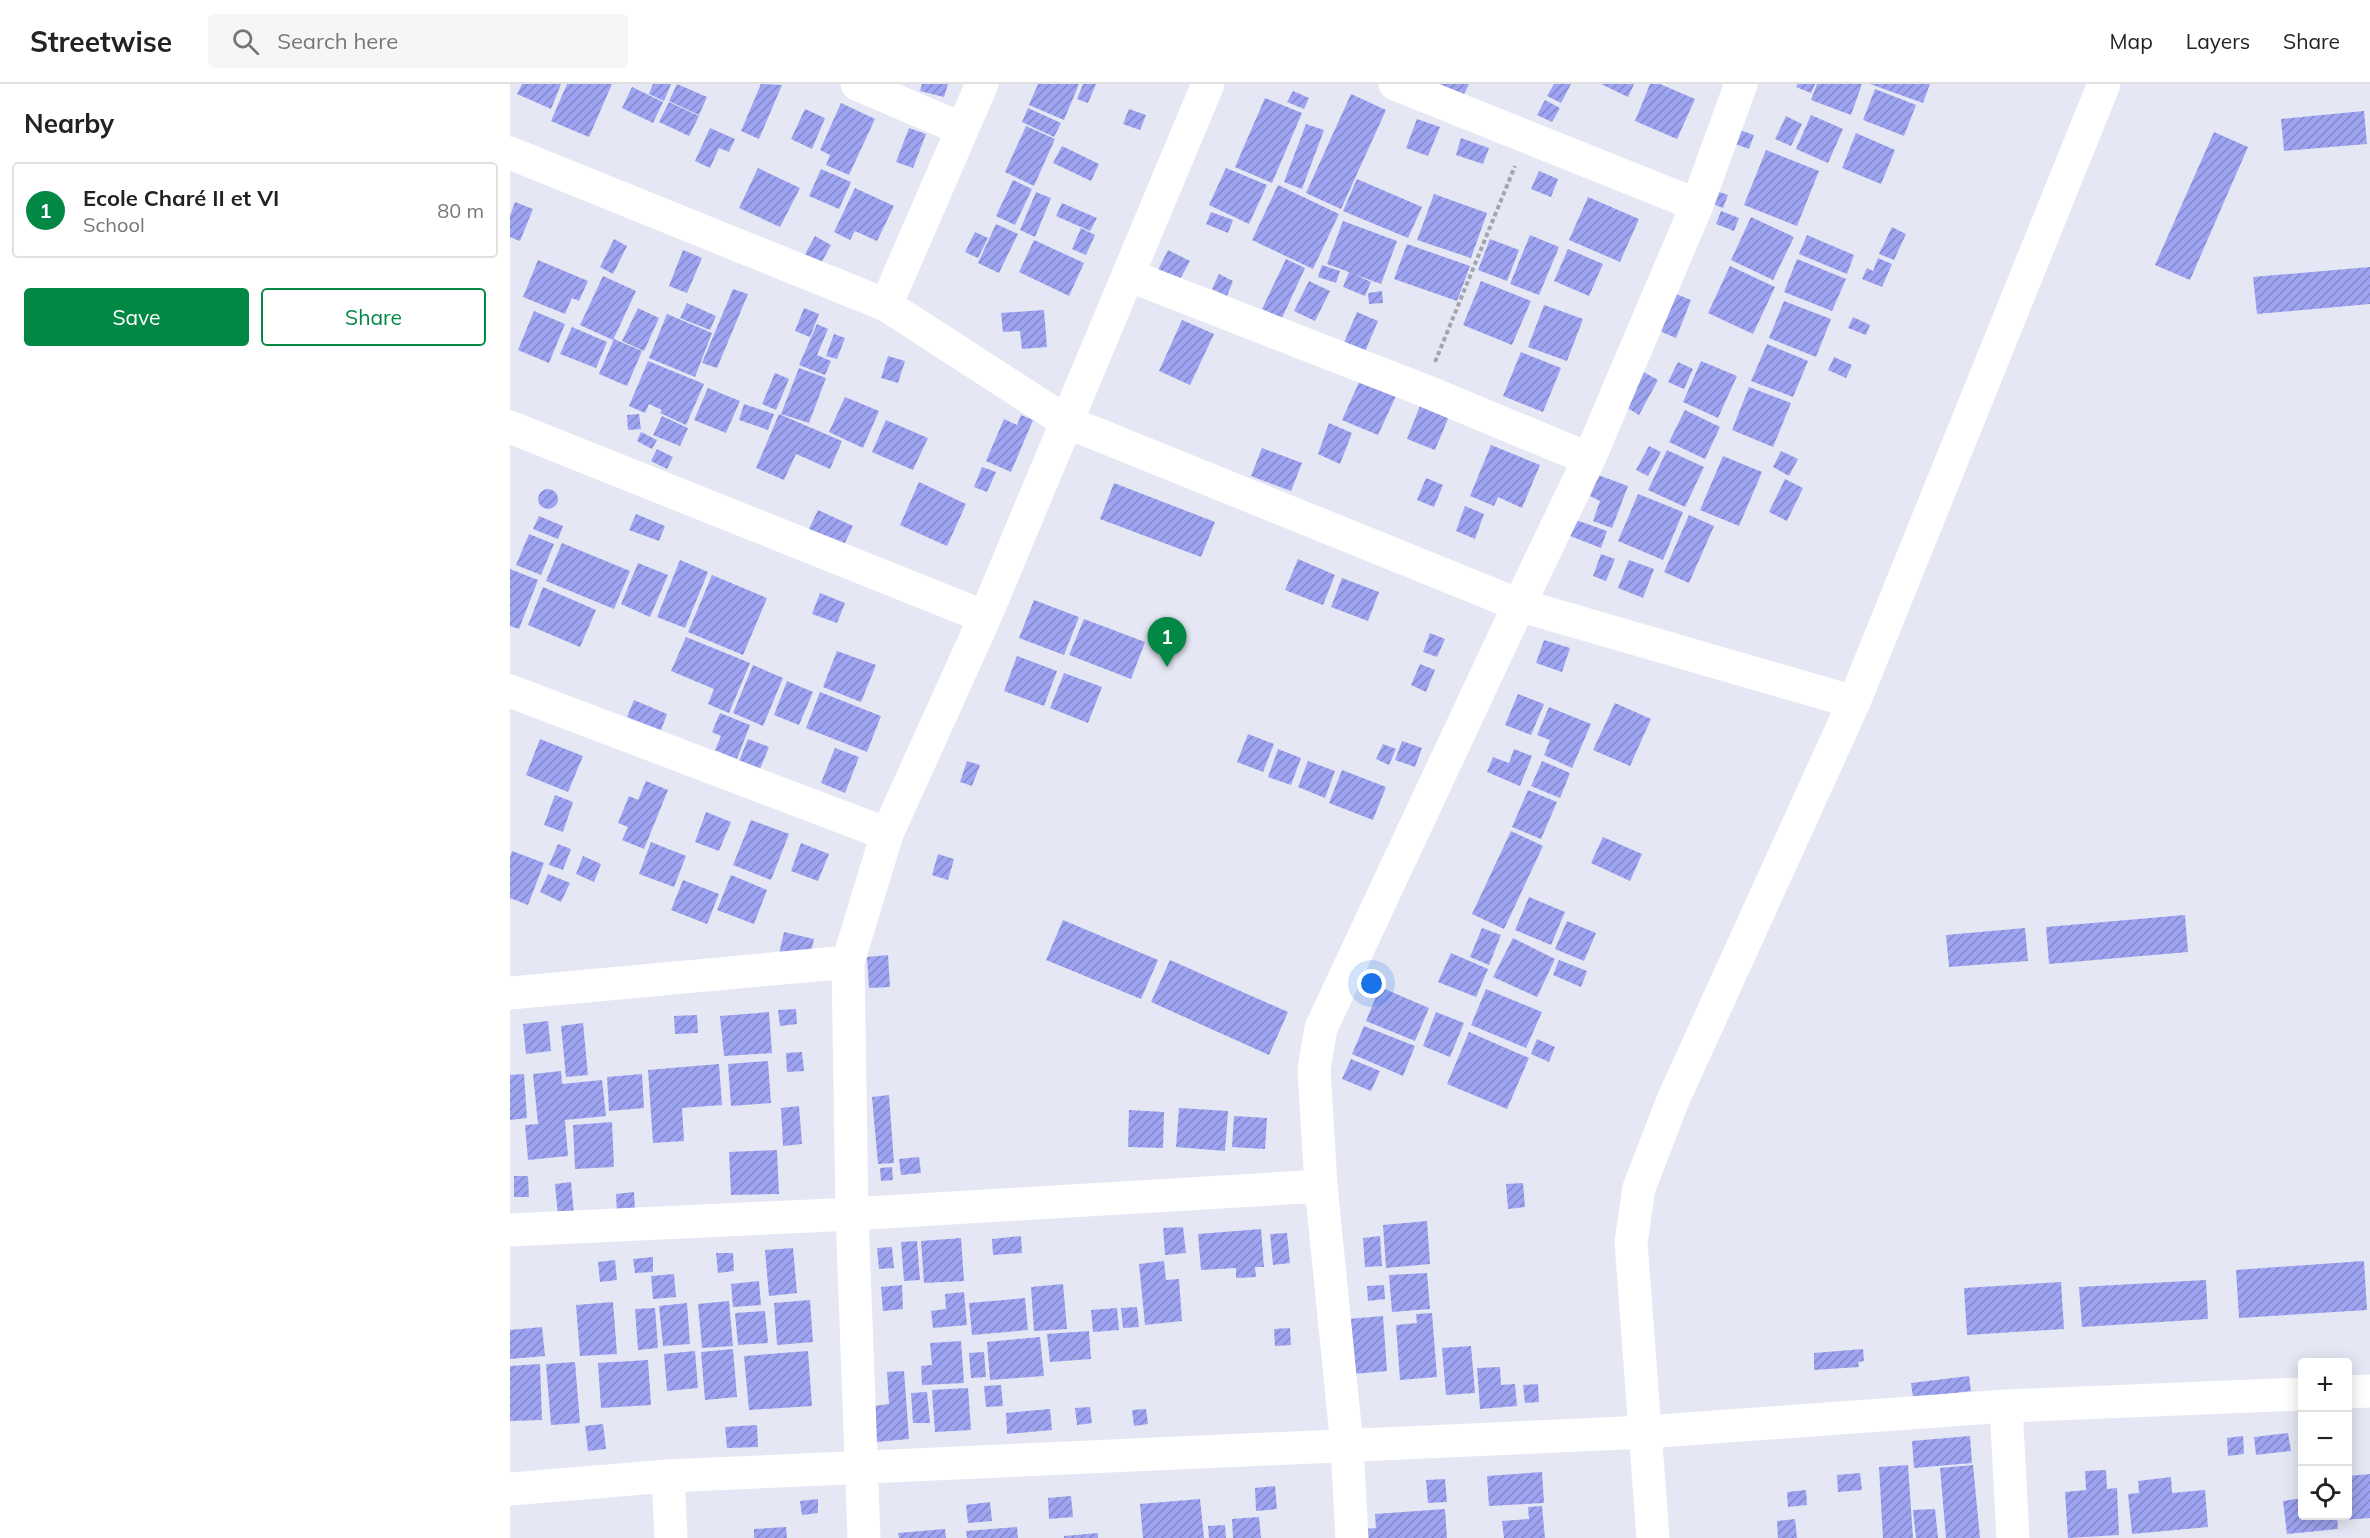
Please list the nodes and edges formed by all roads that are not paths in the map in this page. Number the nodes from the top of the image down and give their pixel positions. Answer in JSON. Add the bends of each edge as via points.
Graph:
{"nodes":[{"id":1,"x":857,"y":84,"type":"edge"},
{"id":2,"x":982,"y":84,"type":"edge"},
{"id":3,"x":1208,"y":84,"type":"edge"},
{"id":4,"x":1395,"y":84,"type":"edge"},
{"id":5,"x":1741,"y":84,"type":"edge"},
{"id":6,"x":2104,"y":84,"type":"edge"},
{"id":7,"x":962,"y":129,"type":"junction"},
{"id":8,"x":510,"y":153,"type":"edge"},
{"id":9,"x":1697,"y":205,"type":"junction"},
{"id":10,"x":1128,"y":275,"type":"junction"},
{"id":11,"x":886,"y":305,"type":"junction"},
{"id":12,"x":1067,"y":422,"type":"junction"},
{"id":13,"x":510,"y":427,"type":"edge"},
{"id":14,"x":1589,"y":459,"type":"junction"},
{"id":15,"x":1518,"y":605,"type":"junction"},
{"id":16,"x":985,"y":617,"type":"junction"},
{"id":17,"x":510,"y":691,"type":"edge"},
{"id":18,"x":1854,"y":702,"type":"junction"},
{"id":19,"x":887,"y":834,"type":"junction"},
{"id":20,"x":848,"y":962,"type":"junction"},
{"id":21,"x":510,"y":993,"type":"edge"},
{"id":22,"x":1321,"y":1186,"type":"junction"},
{"id":23,"x":852,"y":1214,"type":"junction"},
{"id":24,"x":510,"y":1230,"type":"edge"},
{"id":25,"x":2370,"y":1391,"type":"edge"},
{"id":26,"x":2352,"y":1392,"type":"edge"},
{"id":27,"x":2298,"y":1394,"type":"edge"},
{"id":28,"x":2006,"y":1406,"type":"junction"},
{"id":29,"x":1646,"y":1432,"type":"junction"},
{"id":30,"x":1347,"y":1446,"type":"junction"},
{"id":31,"x":861,"y":1467,"type":"junction"},
{"id":32,"x":668,"y":1476,"type":"junction"},
{"id":33,"x":510,"y":1489,"type":"edge"},
{"id":34,"x":671,"y":1538,"type":"edge"},
{"id":35,"x":864,"y":1538,"type":"edge"},
{"id":36,"x":1352,"y":1538,"type":"edge"},
{"id":37,"x":1653,"y":1538,"type":"edge"},
{"id":38,"x":2013,"y":1538,"type":"edge"}],
"edges":[{"from":1,"to":7,"type":"street"},
{"from":2,"to":7,"type":"street"},
{"from":3,"to":10,"type":"street"},
{"from":4,"to":9,"type":"street"},
{"from":5,"to":9,"type":"street"},
{"from":6,"to":18,"type":"street"},
{"from":7,"to":11,"type":"street"},
{"from":8,"to":11,"type":"street"},
{"from":9,"to":14,"type":"street"},
{"from":10,"to":12,"type":"street"},
{"from":10,"to":14,"type":"street"},
{"from":11,"to":12,"type":"street"},
{"from":12,"to":15,"type":"street"},
{"from":12,"to":16,"type":"street"},
{"from":13,"to":16,"type":"street"},
{"from":14,"to":15,"type":"street"},
{"from":15,"to":18,"type":"street"},
{"from":15,"to":22,"type":"street","via":[[1321,1028],[1314,1070]]},
{"from":16,"to":19,"type":"street"},
{"from":17,"to":19,"type":"street"},
{"from":18,"to":29,"type":"street","via":[[1673,1100],[1639,1188],[1631,1242]]},
{"from":19,"to":20,"type":"street"},
{"from":20,"to":21,"type":"street"},
{"from":20,"to":23,"type":"street"},
{"from":22,"to":23,"type":"street"},
{"from":22,"to":30,"type":"street"},
{"from":23,"to":24,"type":"street"},
{"from":23,"to":31,"type":"street"},
{"from":25,"to":26,"type":"street"},
{"from":27,"to":28,"type":"street"},
{"from":28,"to":29,"type":"street"},
{"from":28,"to":38,"type":"street"},
{"from":29,"to":30,"type":"street"},
{"from":29,"to":37,"type":"street"},
{"from":30,"to":31,"type":"street"},
{"from":30,"to":36,"type":"street"},
{"from":31,"to":32,"type":"street"},
{"from":31,"to":35,"type":"street"},
{"from":32,"to":33,"type":"street"},
{"from":32,"to":34,"type":"street"}]}
